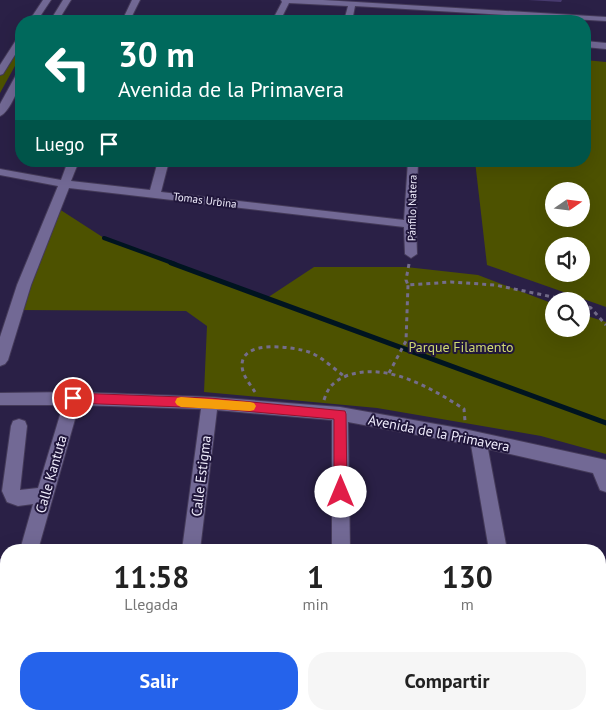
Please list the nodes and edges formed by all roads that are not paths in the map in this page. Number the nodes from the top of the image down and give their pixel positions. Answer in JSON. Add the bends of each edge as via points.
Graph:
{"nodes":[{"id":1,"x":47,"y":0,"type":"edge"},
{"id":2,"x":67,"y":0,"type":"edge"},
{"id":3,"x":136,"y":0,"type":"edge"},
{"id":4,"x":286,"y":0,"type":"edge"},
{"id":5,"x":334,"y":2,"type":"edge"},
{"id":6,"x":352,"y":4,"type":"junction"},
{"id":7,"x":556,"y":7,"type":"dead end"},
{"id":8,"x":37,"y":15,"type":"edge"},
{"id":9,"x":58,"y":15,"type":"edge"},
{"id":10,"x":129,"y":15,"type":"edge"},
{"id":11,"x":279,"y":15,"type":"edge"},
{"id":12,"x":349,"y":15,"type":"edge"},
{"id":13,"x":467,"y":15,"type":"edge"},
{"id":14,"x":559,"y":15,"type":"edge"},
{"id":15,"x":591,"y":19,"type":"edge"},
{"id":16,"x":606,"y":19,"type":"edge"},
{"id":17,"x":591,"y":45,"type":"edge"},
{"id":18,"x":606,"y":46,"type":"edge"},
{"id":19,"x":0,"y":49,"type":"edge"},
{"id":20,"x":15,"y":51,"type":"edge"},
{"id":21,"x":15,"y":53,"type":"edge"},
{"id":22,"x":0,"y":72,"type":"edge"},
{"id":23,"x":15,"y":86,"type":"edge"},
{"id":24,"x":0,"y":113,"type":"edge"},
{"id":25,"x":72,"y":167,"type":"edge"},
{"id":26,"x":162,"y":167,"type":"edge"},
{"id":27,"x":413,"y":167,"type":"edge"},
{"id":28,"x":0,"y":172,"type":"edge"},
{"id":29,"x":66,"y":184,"type":"junction"},
{"id":30,"x":155,"y":194,"type":"junction"},
{"id":31,"x":410,"y":224,"type":"junction"},
{"id":32,"x":411,"y":254,"type":"road end"},
{"id":33,"x":0,"y":360,"type":"edge"},
{"id":34,"x":73,"y":398,"type":"junction"},
{"id":35,"x":0,"y":399,"type":"edge"},
{"id":36,"x":210,"y":403,"type":"junction"},
{"id":37,"x":340,"y":414,"type":"junction"},
{"id":38,"x":19,"y":426,"type":"dead end"},
{"id":39,"x":471,"y":437,"type":"junction"},
{"id":40,"x":603,"y":468,"type":"edge"},
{"id":41,"x":606,"y":484,"type":"edge"},
{"id":42,"x":45,"y":496,"type":"junction"},
{"id":43,"x":31,"y":544,"type":"edge"},
{"id":44,"x":192,"y":544,"type":"edge"},
{"id":45,"x":341,"y":544,"type":"edge"},
{"id":46,"x":497,"y":544,"type":"edge"}],
"edges":[{"from":1,"to":8,"type":"street"},
{"from":2,"to":9,"type":"street"},
{"from":3,"to":10,"type":"street"},
{"from":4,"to":5,"type":"street"},
{"from":4,"to":11,"type":"street"},
{"from":5,"to":6,"type":"street"},
{"from":6,"to":12,"type":"street"},
{"from":6,"to":13,"type":"street"},
{"from":7,"to":14,"type":"street"},
{"from":15,"to":16,"type":"street"},
{"from":17,"to":18,"type":"street"},
{"from":19,"to":20,"type":"street"},
{"from":21,"to":22,"type":"street"},
{"from":23,"to":24,"type":"street"},
{"from":25,"to":29,"type":"street"},
{"from":26,"to":30,"type":"street"},
{"from":27,"to":31,"type":"street","name":"Pánfilo Natera"},
{"from":28,"to":29,"type":"street","name":"Tomas Urbina"},
{"from":29,"to":30,"type":"street","name":"Tomas Urbina"},
{"from":29,"to":33,"type":"street","via":[[24,285]]},
{"from":30,"to":31,"type":"street","name":"Tomas Urbina"},
{"from":31,"to":32,"type":"street","name":"Pánfilo Natera"},
{"from":34,"to":35,"type":"street","name":"Avenida de la Primavera"},
{"from":34,"to":36,"type":"street","name":"Avenida de la Primavera"},
{"from":34,"to":42,"type":"street","name":"Calle Kantuta"},
{"from":36,"to":37,"type":"street","name":"Avenida de la Primavera"},
{"from":36,"to":44,"type":"street","name":"Calle Estigma"},
{"from":37,"to":39,"type":"street","name":"Avenida de la Primavera"},
{"from":37,"to":45,"type":"street"},
{"from":38,"to":42,"type":"street","via":[[12,496]]},
{"from":39,"to":40,"type":"street","name":"Avenida de la Primavera"},
{"from":39,"to":46,"type":"street"},
{"from":40,"to":41,"type":"street"},
{"from":42,"to":43,"type":"street","name":"Calle Kantuta"}]}
